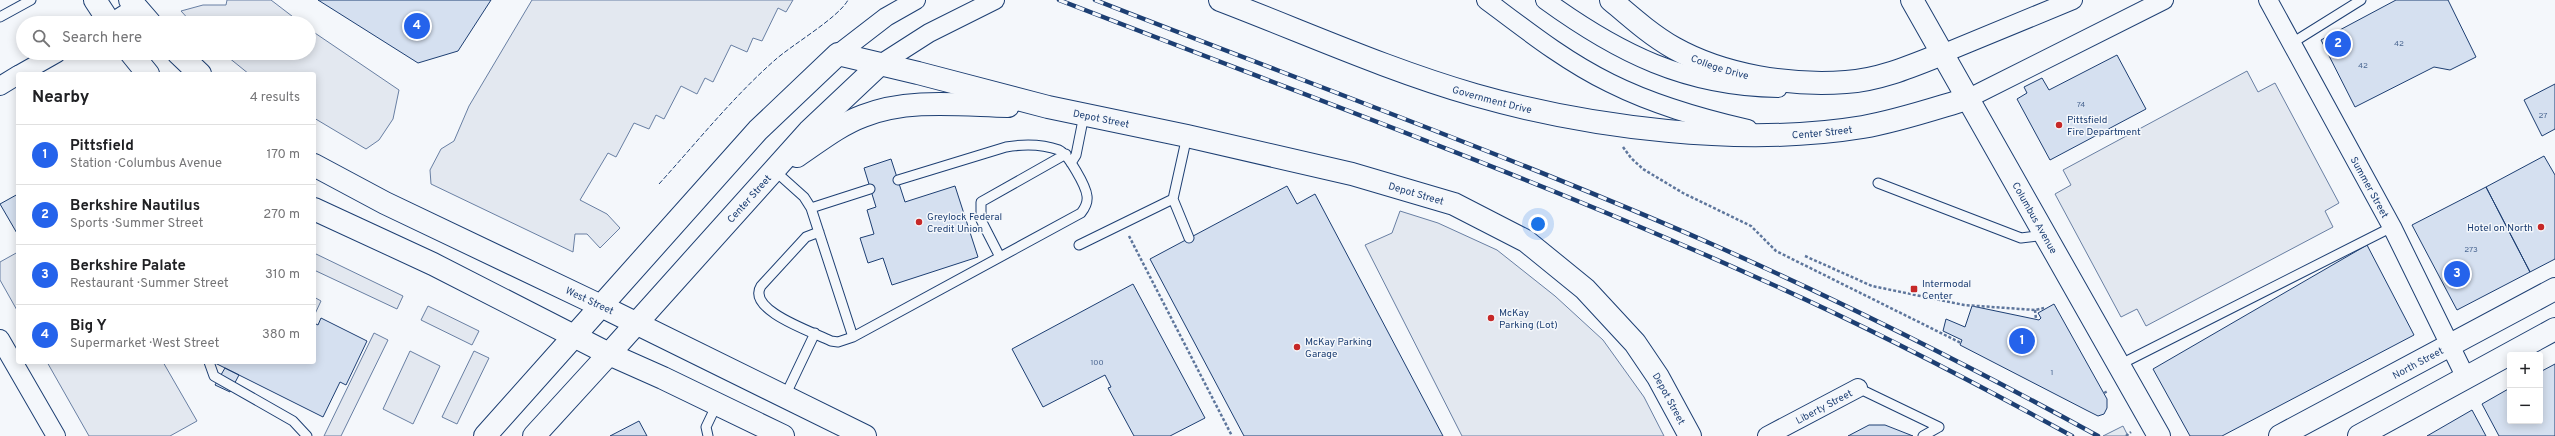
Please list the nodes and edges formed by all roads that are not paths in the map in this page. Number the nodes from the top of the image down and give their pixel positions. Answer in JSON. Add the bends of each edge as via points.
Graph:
{"nodes":[{"id":1,"x":31,"y":0,"type":"edge"},
{"id":2,"x":95,"y":0,"type":"edge"},
{"id":3,"x":916,"y":0,"type":"edge"},
{"id":4,"x":995,"y":0,"type":"edge"},
{"id":5,"x":1220,"y":0,"type":"edge"},
{"id":6,"x":1486,"y":0,"type":"edge"},
{"id":7,"x":1544,"y":0,"type":"edge"},
{"id":8,"x":1612,"y":0,"type":"edge"},
{"id":9,"x":1912,"y":0,"type":"edge"},
{"id":10,"x":2073,"y":0,"type":"edge"},
{"id":11,"x":2164,"y":0,"type":"edge"},
{"id":12,"x":2268,"y":0,"type":"edge"},
{"id":13,"x":2361,"y":0,"type":"edge"},
{"id":14,"x":139,"y":10,"type":"edge"},
{"id":15,"x":105,"y":16,"type":"edge"},
{"id":16,"x":126,"y":16,"type":"edge"},
{"id":17,"x":0,"y":17,"type":"edge"},
{"id":18,"x":2292,"y":42,"type":"junction"},
{"id":19,"x":838,"y":54,"type":"junction"},
{"id":20,"x":1942,"y":54,"type":"junction"},
{"id":21,"x":45,"y":60,"type":"edge"},
{"id":22,"x":137,"y":60,"type":"edge"},
{"id":23,"x":185,"y":60,"type":"edge"},
{"id":24,"x":879,"y":65,"type":"junction"},
{"id":25,"x":24,"y":72,"type":"edge"},
{"id":26,"x":146,"y":72,"type":"edge"},
{"id":27,"x":198,"y":72,"type":"edge"},
{"id":28,"x":16,"y":77,"type":"edge"},
{"id":29,"x":1847,"y":82,"type":"junction"},
{"id":30,"x":0,"y":86,"type":"edge"},
{"id":31,"x":1967,"y":99,"type":"junction"},
{"id":32,"x":1048,"y":107,"type":"junction"},
{"id":33,"x":1084,"y":115,"type":"junction"},
{"id":34,"x":1779,"y":134,"type":"junction"},
{"id":35,"x":1187,"y":136,"type":"junction"},
{"id":36,"x":1066,"y":154,"type":"junction"},
{"id":37,"x":1071,"y":163,"type":"junction"},
{"id":38,"x":316,"y":166,"type":"edge"},
{"id":39,"x":776,"y":170,"type":"junction"},
{"id":40,"x":898,"y":180,"type":"dead end"},
{"id":41,"x":1878,"y":183,"type":"dead end"},
{"id":42,"x":870,"y":188,"type":"dead end"},
{"id":43,"x":1173,"y":199,"type":"junction"},
{"id":44,"x":811,"y":208,"type":"junction"},
{"id":45,"x":316,"y":210,"type":"edge"},
{"id":46,"x":2392,"y":227,"type":"junction"},
{"id":47,"x":819,"y":232,"type":"junction"},
{"id":48,"x":2045,"y":235,"type":"junction"},
{"id":49,"x":1189,"y":238,"type":"dead end"},
{"id":50,"x":1079,"y":245,"type":"dead end"},
{"id":51,"x":1000,"y":257,"type":"junction"},
{"id":52,"x":2555,"y":289,"type":"edge"},
{"id":53,"x":601,"y":306,"type":"junction"},
{"id":54,"x":637,"y":322,"type":"junction"},
{"id":55,"x":2555,"y":329,"type":"edge"},
{"id":56,"x":815,"y":333,"type":"junction"},
{"id":57,"x":575,"y":336,"type":"junction"},
{"id":58,"x":853,"y":337,"type":"junction"},
{"id":59,"x":0,"y":339,"type":"edge"},
{"id":60,"x":2450,"y":345,"type":"junction"},
{"id":61,"x":609,"y":354,"type":"junction"},
{"id":62,"x":210,"y":364,"type":"edge"},
{"id":63,"x":2119,"y":365,"type":"junction"},
{"id":64,"x":2466,"y":378,"type":"junction"},
{"id":65,"x":1858,"y":388,"type":"joint"},
{"id":66,"x":785,"y":396,"type":"junction"},
{"id":67,"x":718,"y":404,"type":"junction"},
{"id":68,"x":56,"y":436,"type":"edge"},
{"id":69,"x":307,"y":436,"type":"edge"},
{"id":70,"x":485,"y":436,"type":"edge"},
{"id":71,"x":534,"y":436,"type":"edge"},
{"id":72,"x":708,"y":436,"type":"edge"},
{"id":73,"x":783,"y":436,"type":"edge"},
{"id":74,"x":865,"y":436,"type":"edge"},
{"id":75,"x":1690,"y":436,"type":"edge"},
{"id":76,"x":1767,"y":436,"type":"edge"},
{"id":77,"x":1923,"y":436,"type":"edge"},
{"id":78,"x":2159,"y":436,"type":"edge"},
{"id":79,"x":2280,"y":436,"type":"edge"},
{"id":80,"x":2359,"y":436,"type":"edge"}],
"edges":[{"from":1,"to":17,"type":"lane"},
{"from":2,"to":15,"type":"main road"},
{"from":3,"to":19,"type":"street","via":[[886,17]]},
{"from":4,"to":24,"type":"street","name":"Center Street","via":[[929,34]]},
{"from":5,"to":34,"type":"main road","name":"Government Drive","via":[[1398,69],[1473,94],[1531,109],[1604,122],[1703,133]]},
{"from":6,"to":34,"type":"street","name":"Center Street","via":[[1574,63],[1628,92],[1689,114]]},
{"from":7,"to":29,"type":"street","via":[[1622,50],[1655,66],[1686,76],[1724,84],[1763,88],[1815,87]]},
{"from":8,"to":29,"type":"main road","name":"College Drive","via":[[1654,35],[1705,62],[1730,70],[1791,81]]},
{"from":9,"to":20,"type":"main road","name":"Columbus Avenue"},
{"from":10,"to":20,"type":"street"},
{"from":11,"to":31,"type":"street","name":"Center Street"},
{"from":12,"to":18,"type":"street","name":"Summer Street"},
{"from":13,"to":18,"type":"lane"},
{"from":14,"to":16,"type":"street"},
{"from":18,"to":46,"type":"street","name":"Summer Street"},
{"from":19,"to":24,"type":"main road","name":"Depot Street"},
{"from":19,"to":53,"type":"main road","via":[[758,130]]},
{"from":20,"to":29,"type":"main road","via":[[1895,71]]},
{"from":20,"to":31,"type":"main road","name":"Columbus Avenue"},
{"from":21,"to":25,"type":"street"},
{"from":22,"to":26,"type":"main road"},
{"from":23,"to":27,"type":"main road"},
{"from":24,"to":32,"type":"main road","name":"Depot Street"},
{"from":24,"to":39,"type":"main road","name":"Center Street","via":[[809,131]]},
{"from":28,"to":30,"type":"street"},
{"from":31,"to":34,"type":"main road","name":"Center Street","via":[[1887,122],[1836,131]]},
{"from":31,"to":48,"type":"main road","name":"Columbus Avenue"},
{"from":32,"to":33,"type":"main road","name":"Depot Street"},
{"from":32,"to":39,"type":"main road","name":"Depot Street","via":[[941,104],[892,108],[863,116],[847,124]]},
{"from":33,"to":35,"type":"main road","name":"Depot Street"},
{"from":33,"to":37,"type":"lane","via":[[1076,155]]},
{"from":35,"to":43,"type":"lane"},
{"from":35,"to":75,"type":"main road","name":"Depot Street","via":[[1404,187],[1454,204],[1526,242],[1585,289],[1635,343],[1658,376]]},
{"from":36,"to":37,"type":"lane"},
{"from":36,"to":40,"type":"lane","via":[[1058,150],[1023,144]]},
{"from":36,"to":51,"type":"lane","via":[[981,202],[981,220]]},
{"from":37,"to":51,"type":"lane","via":[[1088,197],[1081,213]]},
{"from":38,"to":53,"type":"main road","name":"West Street","via":[[385,203]]},
{"from":39,"to":44,"type":"lane","via":[[804,197]]},
{"from":39,"to":54,"type":"main road","name":"Center Street"},
{"from":41,"to":48,"type":"lane","via":[[2021,238]]},
{"from":42,"to":44,"type":"lane"},
{"from":43,"to":49,"type":"lane"},
{"from":43,"to":50,"type":"lane"},
{"from":44,"to":47,"type":"lane"},
{"from":45,"to":57,"type":"main road","via":[[403,249]]},
{"from":46,"to":60,"type":"street","name":"Summer Street"},
{"from":46,"to":63,"type":"lane"},
{"from":47,"to":56,"type":"lane","via":[[806,237],[757,292],[762,305],[769,311]]},
{"from":47,"to":58,"type":"lane"},
{"from":48,"to":63,"type":"main road","name":"Columbus Avenue"},
{"from":51,"to":58,"type":"lane"},
{"from":52,"to":60,"type":"main road","name":"North Street"},
{"from":53,"to":54,"type":"main road","name":"West Street"},
{"from":53,"to":57,"type":"main road"},
{"from":54,"to":61,"type":"main road","name":"Center Street"},
{"from":54,"to":66,"type":"main road","name":"West Street"},
{"from":55,"to":64,"type":"main road"},
{"from":56,"to":58,"type":"lane","via":[[838,342]]},
{"from":56,"to":66,"type":"lane"},
{"from":57,"to":61,"type":"main road"},
{"from":57,"to":70,"type":"main road"},
{"from":59,"to":68,"type":"street"},
{"from":60,"to":64,"type":"street","name":"Summer Street"},
{"from":60,"to":79,"type":"main road","name":"North Street"},
{"from":61,"to":67,"type":"main road"},
{"from":61,"to":71,"type":"main road","name":"Center Street"},
{"from":62,"to":69,"type":"lane","via":[[214,376],[293,421]]},
{"from":63,"to":78,"type":"main road","name":"Columbus Avenue"},
{"from":64,"to":80,"type":"main road"},
{"from":65,"to":76,"type":"street","name":"Liberty Street"},
{"from":65,"to":77,"type":"lane","via":[[1939,427]]},
{"from":66,"to":74,"type":"main road","name":"West Street"},
{"from":67,"to":72,"type":"lane","via":[[706,427]]},
{"from":67,"to":73,"type":"main road"}]}
